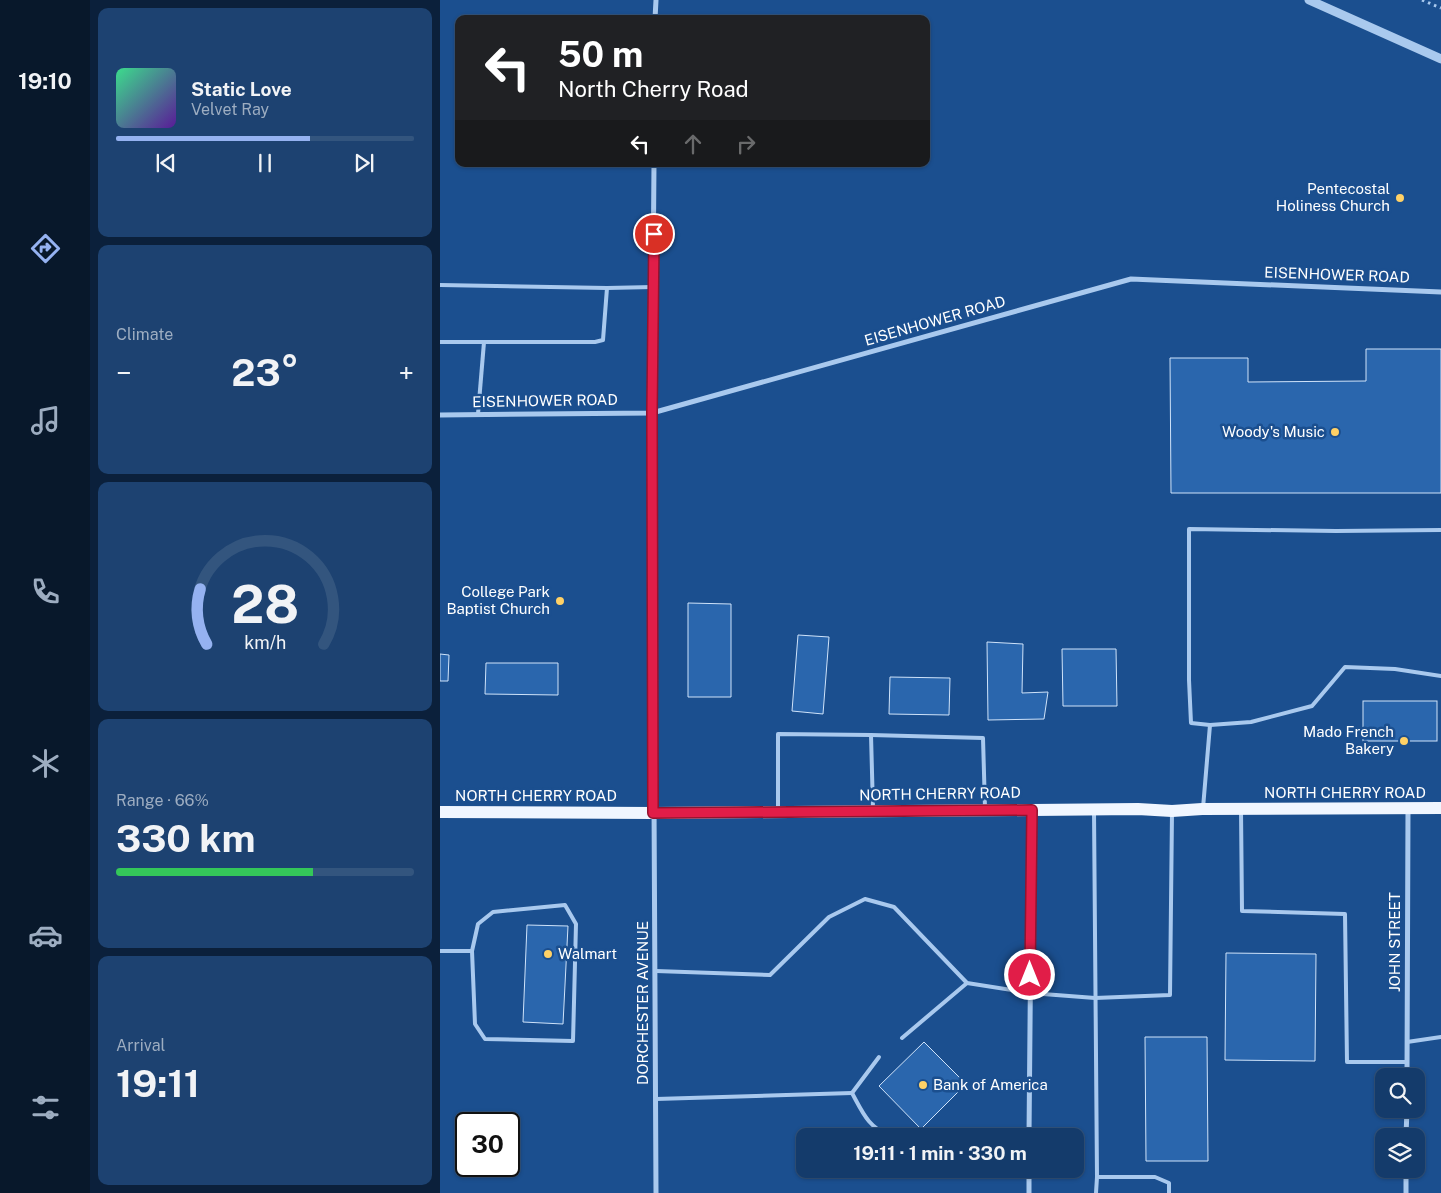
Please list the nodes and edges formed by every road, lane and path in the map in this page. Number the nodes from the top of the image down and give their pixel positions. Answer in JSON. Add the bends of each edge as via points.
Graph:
{"nodes":[{"id":1,"x":656,"y":0,"type":"edge"},
{"id":2,"x":1309,"y":0,"type":"edge"},
{"id":3,"x":1422,"y":0,"type":"edge"},
{"id":4,"x":1441,"y":8,"type":"edge"},
{"id":5,"x":656,"y":15,"type":"edge"},
{"id":6,"x":1441,"y":59,"type":"edge"},
{"id":7,"x":654,"y":167,"type":"edge"},
{"id":8,"x":440,"y":285,"type":"edge"},
{"id":9,"x":653,"y":287,"type":"junction"},
{"id":10,"x":607,"y":288,"type":"junction"},
{"id":11,"x":1441,"y":292,"type":"edge"},
{"id":12,"x":440,"y":342,"type":"edge"},
{"id":13,"x":484,"y":342,"type":"junction"},
{"id":14,"x":652,"y":412,"type":"junction"},
{"id":15,"x":478,"y":414,"type":"junction"},
{"id":16,"x":440,"y":415,"type":"edge"},
{"id":17,"x":1441,"y":530,"type":"edge"},
{"id":18,"x":1441,"y":676,"type":"edge"},
{"id":19,"x":1210,"y":725,"type":"junction"},
{"id":20,"x":871,"y":735,"type":"junction"},
{"id":21,"x":1408,"y":808,"type":"junction"},
{"id":22,"x":1441,"y":808,"type":"edge"},
{"id":23,"x":1202,"y":809,"type":"junction"},
{"id":24,"x":1241,"y":809,"type":"junction"},
{"id":25,"x":985,"y":810,"type":"junction"},
{"id":26,"x":1032,"y":810,"type":"junction"},
{"id":27,"x":1094,"y":810,"type":"junction"},
{"id":28,"x":873,"y":811,"type":"junction"},
{"id":29,"x":1172,"y":811,"type":"junction"},
{"id":30,"x":440,"y":812,"type":"edge"},
{"id":31,"x":778,"y":812,"type":"junction"},
{"id":32,"x":653,"y":813,"type":"junction"},
{"id":33,"x":440,"y":951,"type":"edge"},
{"id":34,"x":472,"y":951,"type":"junction"},
{"id":35,"x":656,"y":971,"type":"junction"},
{"id":36,"x":967,"y":983,"type":"junction"},
{"id":37,"x":1030,"y":993,"type":"junction"},
{"id":38,"x":1096,"y":998,"type":"junction"},
{"id":39,"x":1441,"y":1037,"type":"edge"},
{"id":40,"x":902,"y":1038,"type":"dead end"},
{"id":41,"x":1407,"y":1042,"type":"junction"},
{"id":42,"x":879,"y":1058,"type":"dead end"},
{"id":43,"x":1407,"y":1062,"type":"junction"},
{"id":44,"x":1407,"y":1068,"type":"edge"},
{"id":45,"x":852,"y":1093,"type":"junction"},
{"id":46,"x":656,"y":1099,"type":"junction"},
{"id":47,"x":874,"y":1128,"type":"edge"},
{"id":48,"x":1030,"y":1128,"type":"edge"},
{"id":49,"x":1097,"y":1177,"type":"junction"},
{"id":50,"x":1029,"y":1178,"type":"edge"},
{"id":51,"x":1406,"y":1178,"type":"edge"},
{"id":52,"x":656,"y":1193,"type":"edge"},
{"id":53,"x":1029,"y":1193,"type":"edge"},
{"id":54,"x":1096,"y":1193,"type":"edge"},
{"id":55,"x":1169,"y":1193,"type":"edge"},
{"id":56,"x":1406,"y":1193,"type":"edge"}],
"edges":[{"from":1,"to":5,"type":"street"},
{"from":2,"to":6,"type":"street"},
{"from":3,"to":4,"type":"path"},
{"from":7,"to":9,"type":"street","name":"DORCHESTER AVENUE"},
{"from":8,"to":10,"type":"lane"},
{"from":9,"to":10,"type":"lane"},
{"from":9,"to":14,"type":"street","name":"DORCHESTER AVENUE"},
{"from":10,"to":13,"type":"lane","via":[[603,340]]},
{"from":11,"to":14,"type":"street","name":"EISENHOWER ROAD","via":[[1131,279]]},
{"from":12,"to":13,"type":"lane"},
{"from":13,"to":15,"type":"lane"},
{"from":14,"to":15,"type":"street","name":"EISENHOWER ROAD"},
{"from":14,"to":32,"type":"street","name":"DORCHESTER AVENUE"},
{"from":15,"to":16,"type":"street","name":"EISENHOWER ROAD"},
{"from":17,"to":19,"type":"lane","via":[[1189,529],[1191,723]]},
{"from":18,"to":19,"type":"lane","via":[[1394,669],[1345,667],[1312,706],[1251,722]]},
{"from":19,"to":23,"type":"lane"},
{"from":20,"to":25,"type":"lane","via":[[983,738]]},
{"from":20,"to":28,"type":"lane"},
{"from":20,"to":31,"type":"lane","via":[[778,734]]},
{"from":21,"to":22,"type":"main road","name":"NORTH CHERRY ROAD"},
{"from":21,"to":24,"type":"main road","name":"NORTH CHERRY ROAD"},
{"from":21,"to":41,"type":"street","name":"JOHN STREET"},
{"from":23,"to":24,"type":"main road","name":"NORTH CHERRY ROAD"},
{"from":23,"to":29,"type":"main road","name":"NORTH CHERRY ROAD"},
{"from":24,"to":43,"type":"lane","via":[[1242,911],[1344,914],[1347,1062]]},
{"from":25,"to":26,"type":"main road","name":"NORTH CHERRY ROAD"},
{"from":25,"to":28,"type":"main road","name":"NORTH CHERRY ROAD"},
{"from":26,"to":27,"type":"main road","name":"NORTH CHERRY ROAD"},
{"from":26,"to":37,"type":"street"},
{"from":27,"to":29,"type":"main road","name":"NORTH CHERRY ROAD"},
{"from":27,"to":38,"type":"lane"},
{"from":28,"to":31,"type":"main road","name":"NORTH CHERRY ROAD"},
{"from":29,"to":38,"type":"lane","via":[[1170,995]]},
{"from":30,"to":32,"type":"main road","name":"NORTH CHERRY ROAD"},
{"from":31,"to":32,"type":"main road","name":"NORTH CHERRY ROAD"},
{"from":32,"to":35,"type":"street","name":"DORCHESTER AVENUE"},
{"from":33,"to":34,"type":"lane"},
{"from":34,"to":34,"type":"lane","via":[[478,924],[493,912],[565,905],[576,924],[573,1041],[485,1039],[475,1024]]},
{"from":35,"to":36,"type":"lane","via":[[770,975],[829,917],[865,899],[894,907]]},
{"from":35,"to":46,"type":"street","name":"DORCHESTER AVENUE"},
{"from":36,"to":37,"type":"lane"},
{"from":36,"to":40,"type":"lane"},
{"from":37,"to":38,"type":"lane"},
{"from":37,"to":48,"type":"street"},
{"from":38,"to":49,"type":"lane"},
{"from":39,"to":41,"type":"lane"},
{"from":41,"to":43,"type":"street","name":"JOHN STREET"},
{"from":42,"to":45,"type":"lane"},
{"from":43,"to":44,"type":"street","name":"JOHN STREET"},
{"from":45,"to":46,"type":"lane"},
{"from":45,"to":47,"type":"lane"},
{"from":46,"to":52,"type":"street","name":"DORCHESTER AVENUE"},
{"from":49,"to":54,"type":"lane"},
{"from":49,"to":55,"type":"lane","via":[[1155,1177],[1169,1183]]},
{"from":50,"to":53,"type":"street"},
{"from":51,"to":56,"type":"street"}]}
